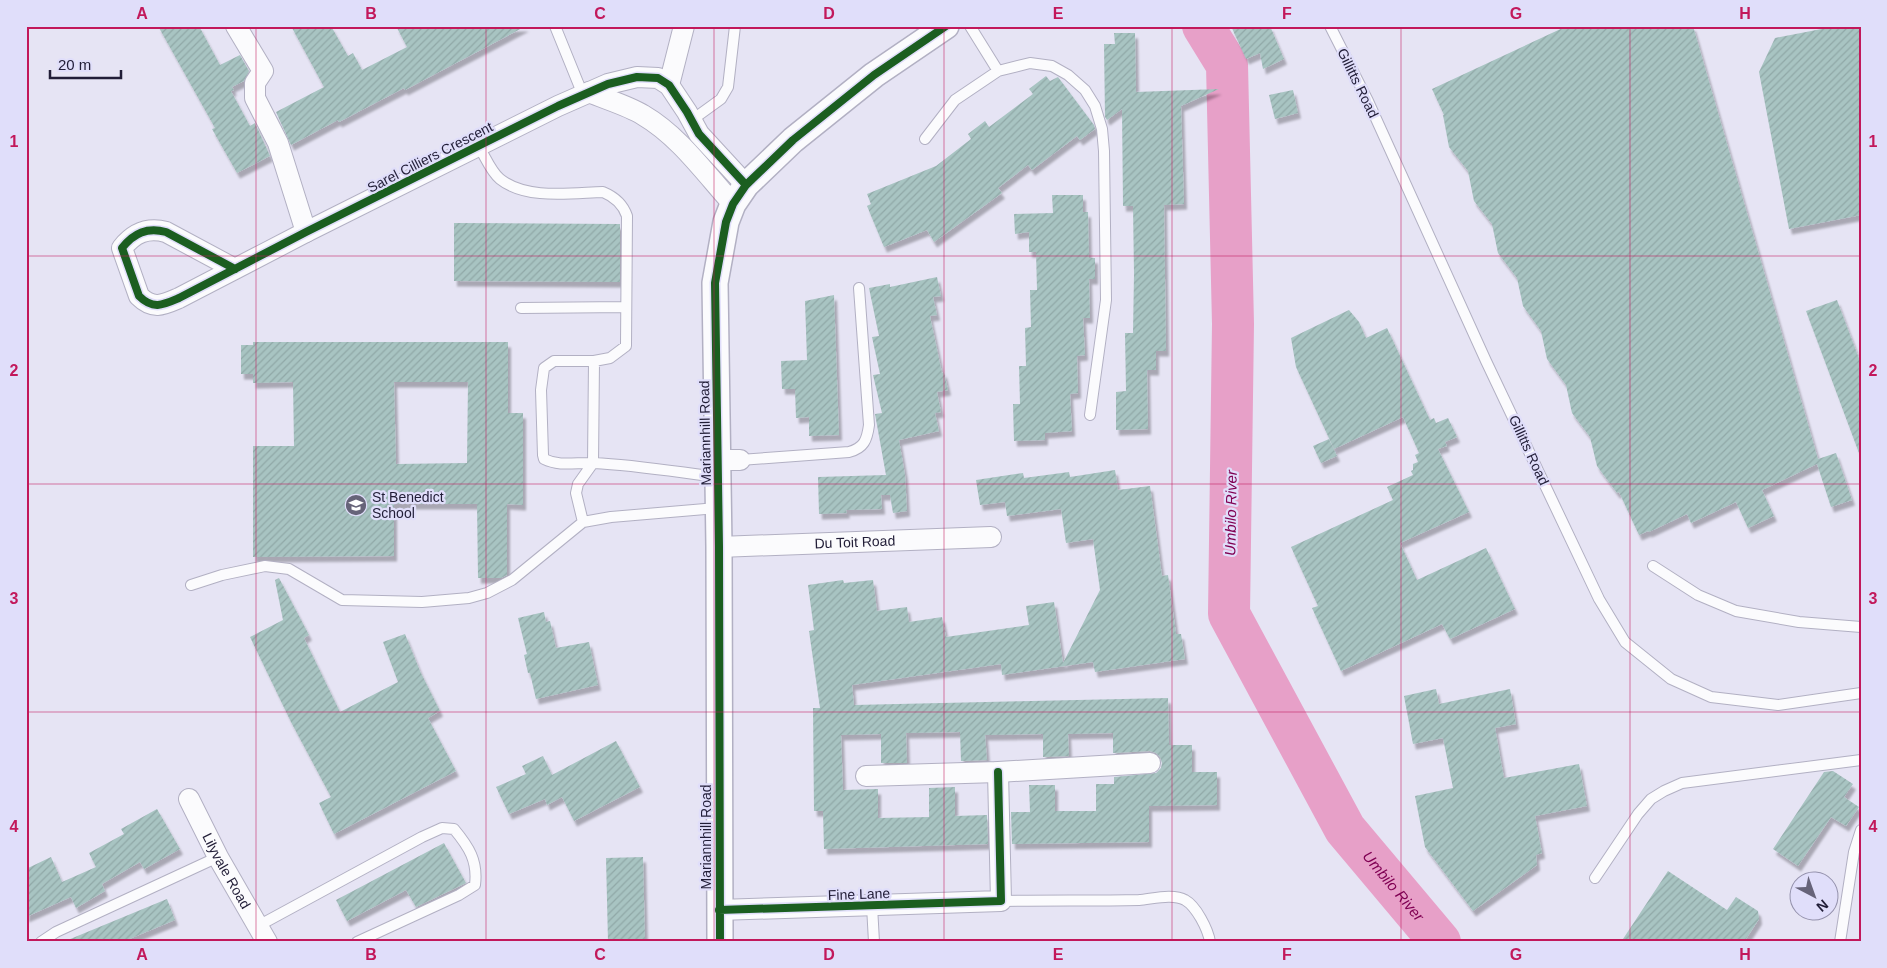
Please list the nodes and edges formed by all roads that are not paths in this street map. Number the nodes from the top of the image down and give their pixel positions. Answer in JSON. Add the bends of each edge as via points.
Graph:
{"nodes":[{"id":1,"x":236,"y":26,"type":"edge"},
{"id":2,"x":556,"y":26,"type":"edge"},
{"id":3,"x":684,"y":26,"type":"edge"},
{"id":4,"x":735,"y":26,"type":"edge"},
{"id":5,"x":946,"y":26,"type":"edge"},
{"id":6,"x":970,"y":26,"type":"edge"},
{"id":7,"x":1330,"y":26,"type":"edge"},
{"id":8,"x":998,"y":71,"type":"junction"},
{"id":9,"x":669,"y":85,"type":"junction"},
{"id":10,"x":586,"y":93,"type":"junction"},
{"id":11,"x":692,"y":120,"type":"junction"},
{"id":12,"x":925,"y":139,"type":"dead end"},
{"id":13,"x":479,"y":147,"type":"junction"},
{"id":14,"x":739,"y":195,"type":"junction"},
{"id":15,"x":306,"y":232,"type":"junction"},
{"id":16,"x":235,"y":269,"type":"junction"},
{"id":17,"x":859,"y":288,"type":"dead end"},
{"id":18,"x":626,"y":307,"type":"junction"},
{"id":19,"x":521,"y":308,"type":"dead end"},
{"id":20,"x":594,"y":361,"type":"junction"},
{"id":21,"x":1090,"y":416,"type":"dead end"},
{"id":22,"x":593,"y":463,"type":"junction"},
{"id":23,"x":725,"y":466,"type":"junction"},
{"id":24,"x":718,"y":507,"type":"junction"},
{"id":25,"x":584,"y":522,"type":"junction"},
{"id":26,"x":991,"y":537,"type":"dead end"},
{"id":27,"x":719,"y":548,"type":"junction"},
{"id":28,"x":1653,"y":566,"type":"dead end"},
{"id":29,"x":191,"y":585,"type":"dead end"},
{"id":30,"x":1861,"y":627,"type":"edge"},
{"id":31,"x":1861,"y":694,"type":"edge"},
{"id":32,"x":1861,"y":760,"type":"edge"},
{"id":33,"x":1150,"y":763,"type":"dead end"},
{"id":34,"x":998,"y":772,"type":"junction"},
{"id":35,"x":866,"y":776,"type":"dead end"},
{"id":36,"x":189,"y":799,"type":"dead end"},
{"id":37,"x":1861,"y":830,"type":"edge"},
{"id":38,"x":218,"y":856,"type":"junction"},
{"id":39,"x":1595,"y":878,"type":"dead end"},
{"id":40,"x":1001,"y":900,"type":"junction"},
{"id":41,"x":872,"y":906,"type":"junction"},
{"id":42,"x":719,"y":910,"type":"junction"},
{"id":43,"x":262,"y":934,"type":"edge"},
{"id":44,"x":42,"y":942,"type":"edge"},
{"id":45,"x":357,"y":942,"type":"edge"},
{"id":46,"x":720,"y":942,"type":"edge"},
{"id":47,"x":874,"y":942,"type":"edge"},
{"id":48,"x":1210,"y":942,"type":"edge"},
{"id":49,"x":1840,"y":942,"type":"edge"}],
"edges":[{"from":1,"to":15,"type":"street","via":[[263,71],[255,83],[255,98],[278,143]]},
{"from":2,"to":10,"type":"lane"},
{"from":3,"to":9,"type":"street"},
{"from":4,"to":11,"type":"lane","via":[[728,86],[721,99]]},
{"from":5,"to":14,"type":"street","via":[[874,75],[793,140]]},
{"from":6,"to":8,"type":"lane"},
{"from":7,"to":31,"type":"lane","name":"Gillitts Road","via":[[1368,101],[1599,600],[1625,642],[1671,679],[1711,697],[1778,705]]},
{"from":8,"to":12,"type":"lane","via":[[955,100]]},
{"from":8,"to":21,"type":"lane","via":[[1030,63],[1052,66],[1085,90],[1095,106],[1102,129],[1106,300]]},
{"from":9,"to":10,"type":"street","name":"Sarel Cilliers Crescent","via":[[658,78],[637,77]]},
{"from":9,"to":11,"type":"street"},
{"from":10,"to":13,"type":"street","name":"Sarel Cilliers Crescent"},
{"from":10,"to":14,"type":"street","via":[[655,122]]},
{"from":11,"to":14,"type":"street"},
{"from":13,"to":15,"type":"street","name":"Sarel Cilliers Crescent"},
{"from":13,"to":18,"type":"lane","via":[[499,178],[513,187],[532,193],[603,192],[624,208],[627,216]]},
{"from":14,"to":23,"type":"street","name":"Mariannhill Road","via":[[721,246],[715,283]]},
{"from":15,"to":16,"type":"street","name":"Sarel Cilliers Crescent"},
{"from":16,"to":16,"type":"street","name":"Sarel Cilliers Crescent","via":[[162,306],[153,306],[139,296],[122,248],[135,234],[155,230],[166,232]]},
{"from":17,"to":23,"type":"lane","via":[[869,425],[865,443],[849,452]]},
{"from":18,"to":19,"type":"lane"},
{"from":18,"to":20,"type":"lane","via":[[626,346],[610,358]]},
{"from":20,"to":22,"type":"lane"},
{"from":20,"to":22,"type":"lane","via":[[554,361],[544,368],[541,390],[544,459],[564,464]]},
{"from":22,"to":23,"type":"lane"},
{"from":22,"to":25,"type":"lane","via":[[578,484],[576,493]]},
{"from":23,"to":24,"type":"street","name":"Mariannhill Road"},
{"from":24,"to":25,"type":"lane"},
{"from":24,"to":27,"type":"street","name":"Mariannhill Road"},
{"from":25,"to":29,"type":"lane","via":[[512,580],[469,598],[422,602],[342,600],[290,569],[265,566]]},
{"from":26,"to":27,"type":"street","name":"Du Toit Road"},
{"from":27,"to":42,"type":"street","name":"Mariannhill Road"},
{"from":28,"to":30,"type":"lane","via":[[1698,595],[1736,612]]},
{"from":32,"to":39,"type":"lane","via":[[1682,783],[1651,799]]},
{"from":33,"to":34,"type":"street"},
{"from":34,"to":35,"type":"street"},
{"from":34,"to":40,"type":"street"},
{"from":36,"to":38,"type":"street","name":"Lilyvale Road"},
{"from":37,"to":49,"type":"lane","via":[[1854,852]]},
{"from":38,"to":43,"type":"street","name":"Lilyvale Road"},
{"from":38,"to":44,"type":"lane","via":[[56,932]]},
{"from":40,"to":41,"type":"street","name":"Fine Lane"},
{"from":40,"to":48,"type":"lane","name":"Fine Lane","via":[[1172,897],[1185,900],[1198,913]]},
{"from":41,"to":42,"type":"street","name":"Fine Lane"},
{"from":41,"to":47,"type":"lane"},
{"from":42,"to":46,"type":"street","name":"Mariannhill Road"},
{"from":43,"to":45,"type":"lane","via":[[422,837],[442,828],[454,829],[472,857],[475,885]]}]}
